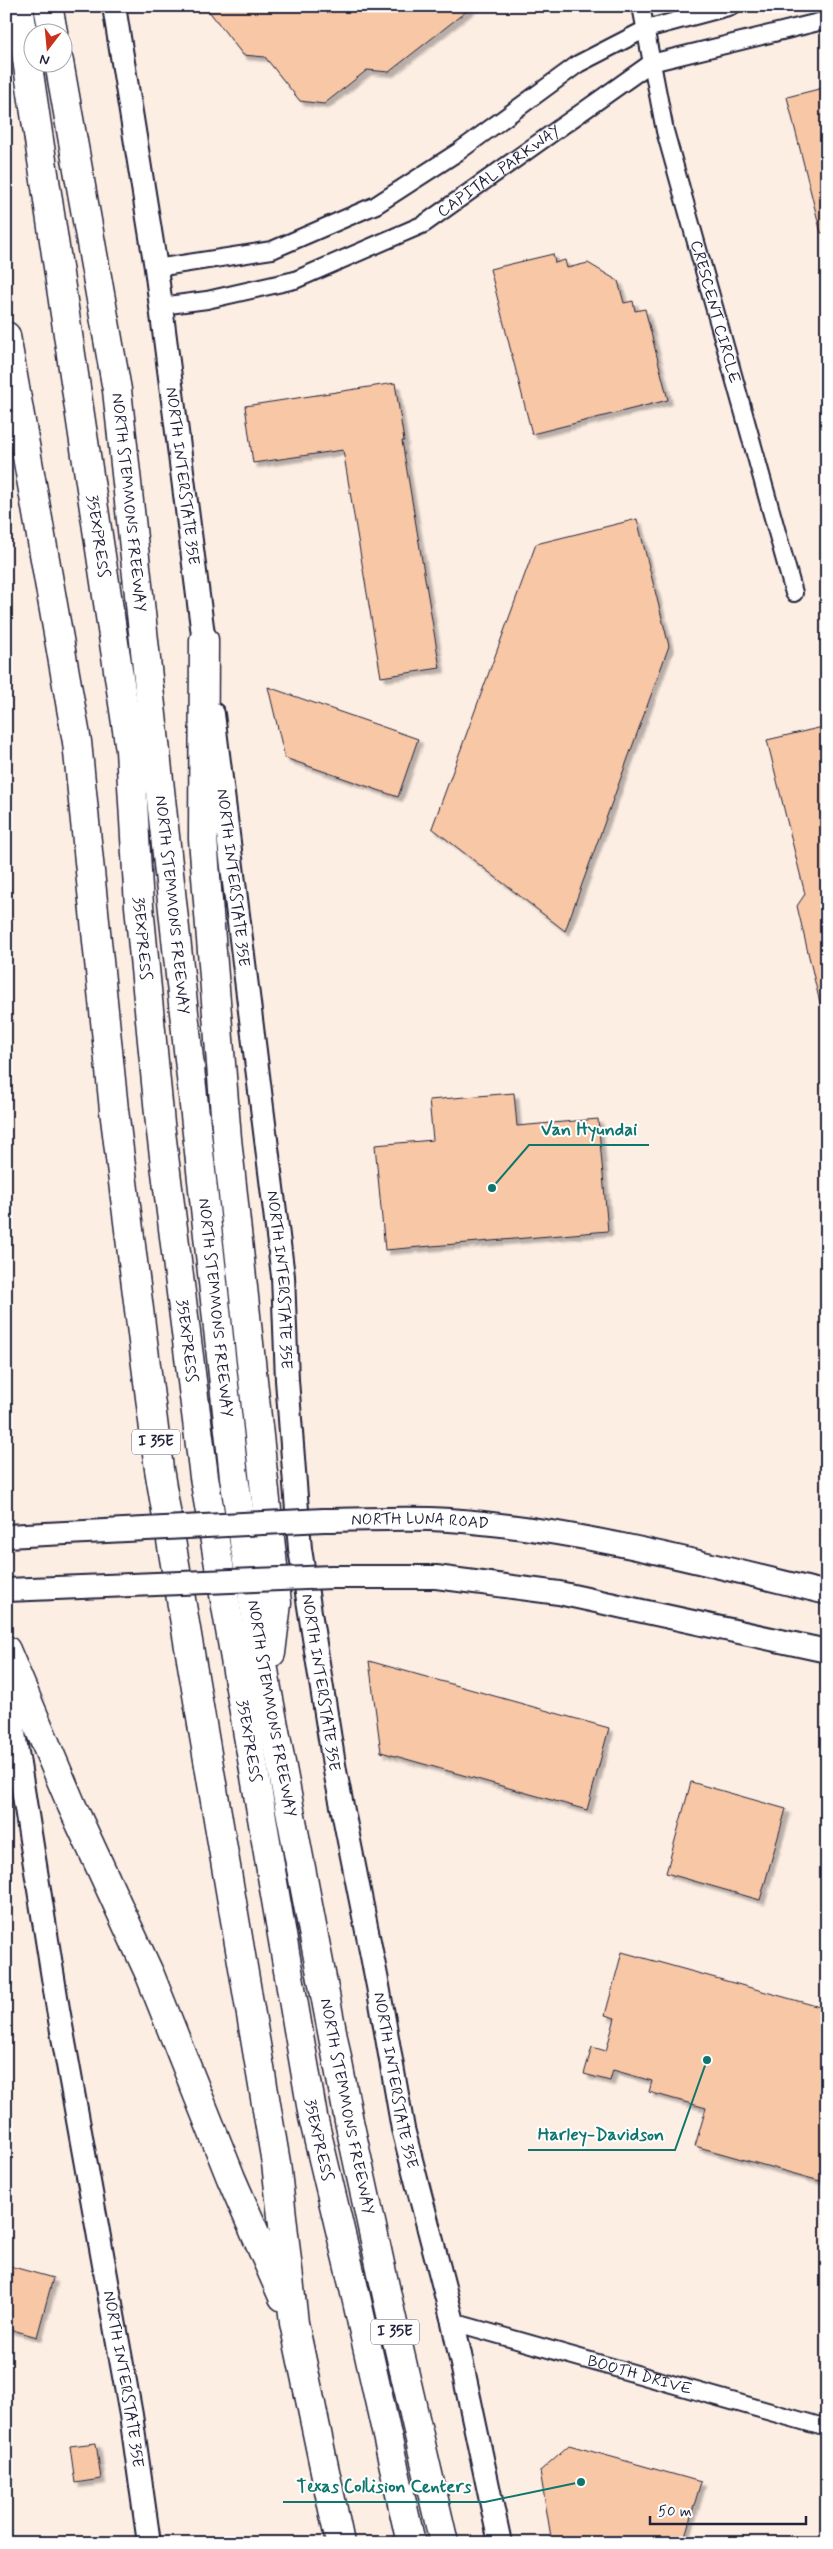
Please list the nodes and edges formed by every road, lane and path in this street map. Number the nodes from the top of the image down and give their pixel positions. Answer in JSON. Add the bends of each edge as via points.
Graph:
{"nodes":[{"id":1,"x":19,"y":6,"type":"edge"},
{"id":2,"x":48,"y":6,"type":"edge"},
{"id":3,"x":114,"y":6,"type":"edge"},
{"id":4,"x":641,"y":6,"type":"edge"},
{"id":5,"x":732,"y":6,"type":"edge"},
{"id":6,"x":827,"y":20,"type":"edge"},
{"id":7,"x":52,"y":22,"type":"edge"},
{"id":8,"x":646,"y":29,"type":"junction"},
{"id":9,"x":651,"y":63,"type":"junction"},
{"id":10,"x":61,"y":72,"type":"edge"},
{"id":11,"x":156,"y":268,"type":"junction"},
{"id":12,"x":161,"y":306,"type":"junction"},
{"id":13,"x":6,"y":336,"type":"edge"},
{"id":14,"x":794,"y":593,"type":"dead end"},
{"id":15,"x":204,"y":640,"type":"junction"},
{"id":16,"x":6,"y":1536,"type":"edge"},
{"id":17,"x":6,"y":1590,"type":"edge"},
{"id":18,"x":827,"y":1594,"type":"edge"},
{"id":19,"x":6,"y":1650,"type":"edge"},
{"id":20,"x":827,"y":1651,"type":"edge"},
{"id":21,"x":6,"y":1683,"type":"edge"},
{"id":22,"x":267,"y":1689,"type":"junction"},
{"id":23,"x":452,"y":2322,"type":"junction"},
{"id":24,"x":294,"y":2323,"type":"junction"},
{"id":25,"x":827,"y":2428,"type":"edge"},
{"id":26,"x":149,"y":2543,"type":"edge"},
{"id":27,"x":340,"y":2543,"type":"edge"},
{"id":28,"x":410,"y":2543,"type":"edge"},
{"id":29,"x":444,"y":2543,"type":"edge"},
{"id":30,"x":500,"y":2543,"type":"edge"}],
"edges":[{"from":1,"to":28,"type":"highway","name":"35EXPRESS","via":[[130,750],[139,906],[160,1124],[204,1477],[313,2117]]},
{"from":2,"to":7,"type":"highway"},
{"from":3,"to":11,"type":"main road","name":"NORTH INTERSTATE 35E"},
{"from":4,"to":8,"type":"street","name":"CRESCENT CIRCLE"},
{"from":5,"to":8,"type":"street"},
{"from":6,"to":9,"type":"street","name":"CAPITAL PARKWAY"},
{"from":8,"to":9,"type":"street","name":"CRESCENT CIRCLE"},
{"from":8,"to":11,"type":"street","via":[[578,64],[458,152],[376,205],[272,250]]},
{"from":9,"to":12,"type":"street","name":"CAPITAL PARKWAY","via":[[424,224],[295,280],[207,300]]},
{"from":9,"to":14,"type":"street","name":"CRESCENT CIRCLE","via":[[665,131]]},
{"from":10,"to":22,"type":"highway","name":"NORTH STEMMONS FREEWAY","number":"I 35E","via":[[116,390],[234,1477]]},
{"from":11,"to":12,"type":"main road","name":"NORTH INTERSTATE 35E"},
{"from":12,"to":15,"type":"main road","name":"NORTH INTERSTATE 35E"},
{"from":13,"to":24,"type":"highway","number":"I 35E","via":[[78,742],[114,1110],[159,1469],[276,2163]]},
{"from":15,"to":22,"type":"highway","via":[[203,839],[227,1139],[277,1604]]},
{"from":15,"to":23,"type":"main road","name":"NORTH INTERSTATE 35E","via":[[283,1276],[300,1549],[335,1771],[403,2129]]},
{"from":16,"to":18,"type":"main road","name":"NORTH LUNA ROAD","bridge":true,"via":[[324,1520],[448,1520],[548,1532],[687,1559]]},
{"from":17,"to":20,"type":"main road","bridge":true,"via":[[436,1576],[559,1593]]},
{"from":19,"to":24,"type":"highway","via":[[72,1806],[150,1975],[231,2178]]},
{"from":21,"to":26,"type":"main road","name":"NORTH INTERSTATE 35E","via":[[58,2009],[131,2415]]},
{"from":22,"to":29,"type":"highway","name":"NORTH STEMMONS FREEWAY","number":"I 35E","via":[[349,2120]]},
{"from":23,"to":25,"type":"street","name":"BOOTH DRIVE"},
{"from":23,"to":30,"type":"main road","name":"NORTH INTERSTATE 35E"},
{"from":24,"to":27,"type":"highway","number":"I 35E"}]}
